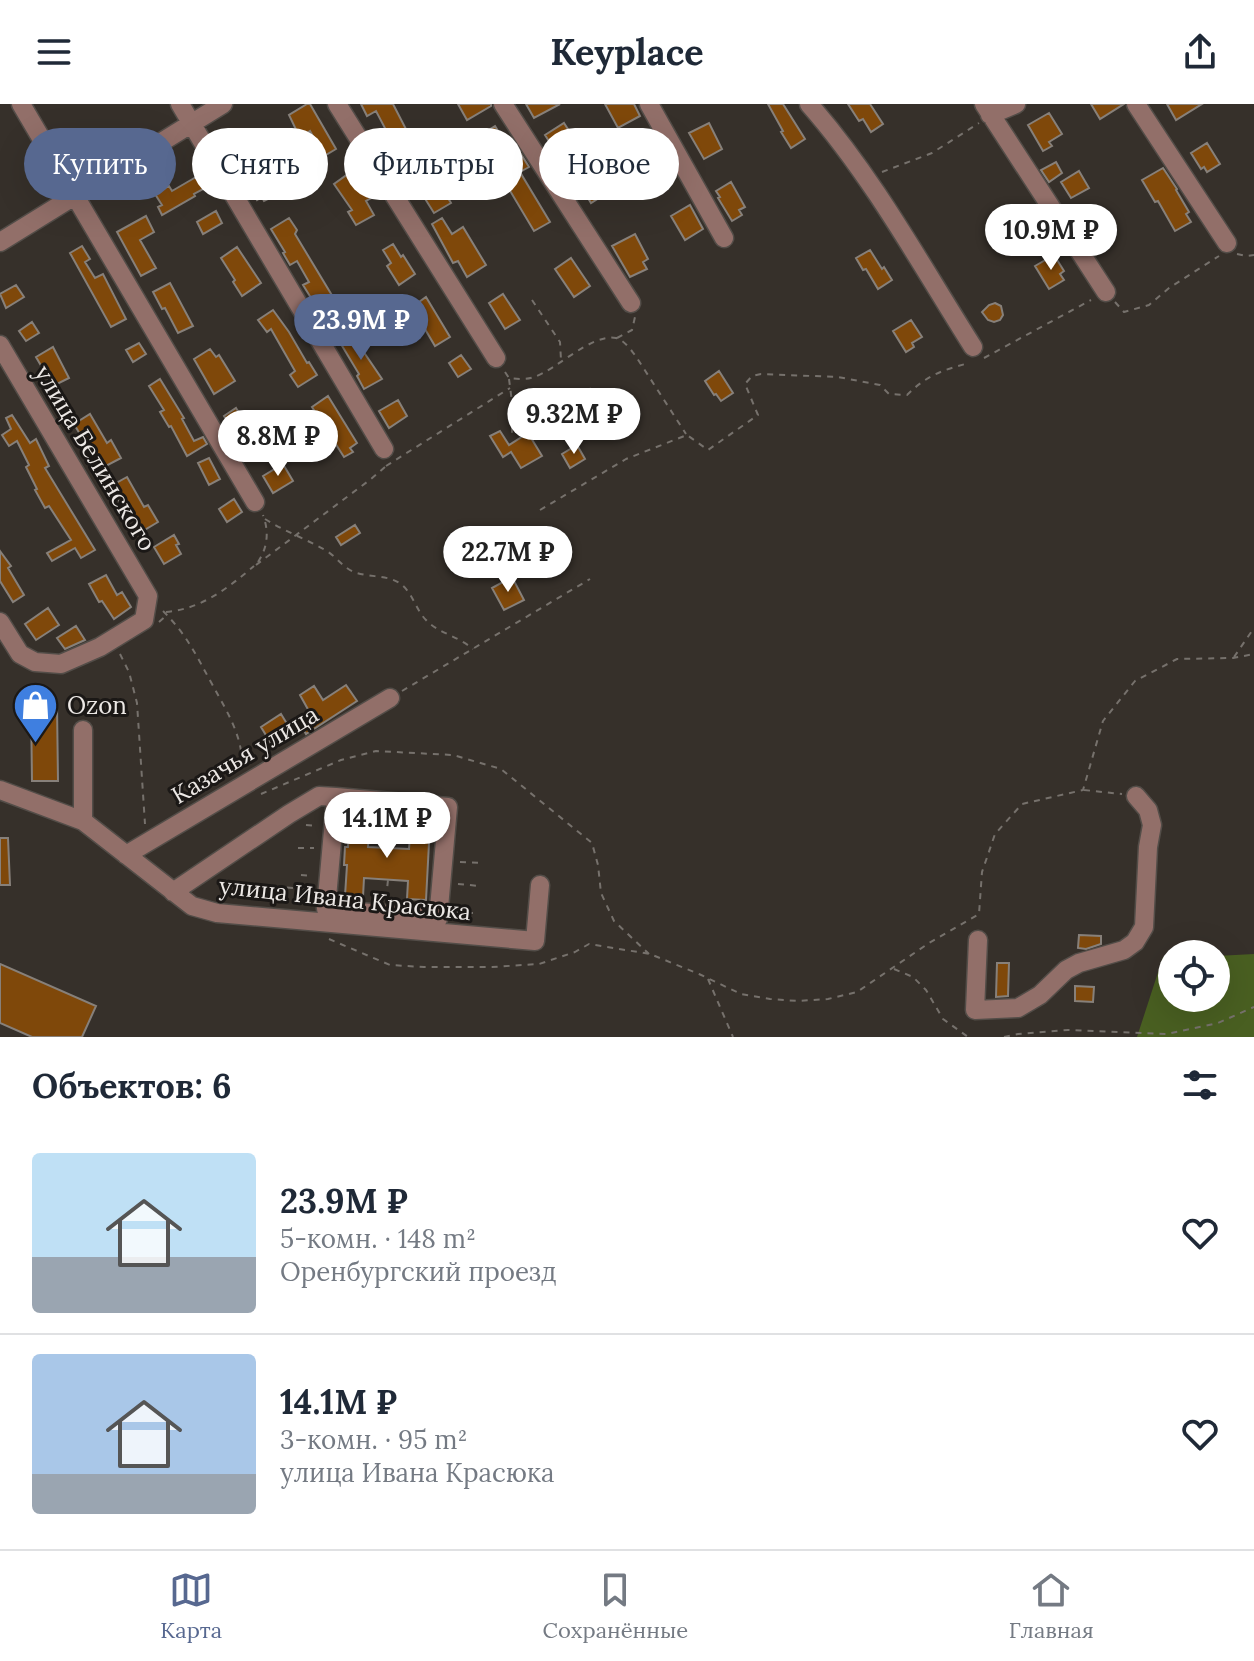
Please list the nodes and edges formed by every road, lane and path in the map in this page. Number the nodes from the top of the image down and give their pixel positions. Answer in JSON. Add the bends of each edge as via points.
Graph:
{"nodes":[{"id":1,"x":21,"y":104,"type":"edge"},
{"id":2,"x":180,"y":104,"type":"edge"},
{"id":3,"x":223,"y":104,"type":"edge"},
{"id":4,"x":337,"y":104,"type":"edge"},
{"id":5,"x":503,"y":104,"type":"edge"},
{"id":6,"x":649,"y":104,"type":"edge"},
{"id":7,"x":809,"y":104,"type":"edge"},
{"id":8,"x":1016,"y":104,"type":"edge"},
{"id":9,"x":1136,"y":104,"type":"edge"},
{"id":10,"x":987,"y":109,"type":"edge"},
{"id":11,"x":192,"y":123,"type":"junction"},
{"id":12,"x":35,"y":128,"type":"edge"},
{"id":13,"x":176,"y":133,"type":"edge"},
{"id":14,"x":865,"y":177,"type":"junction"},
{"id":15,"x":69,"y":200,"type":"edge"},
{"id":16,"x":78,"y":200,"type":"edge"},
{"id":17,"x":724,"y":238,"type":"dead end"},
{"id":18,"x":0,"y":242,"type":"edge"},
{"id":19,"x":1227,"y":243,"type":"joint"},
{"id":20,"x":1106,"y":292,"type":"junction"},
{"id":21,"x":532,"y":300,"type":"dead end"},
{"id":22,"x":631,"y":303,"type":"joint"},
{"id":23,"x":616,"y":338,"type":"junction"},
{"id":24,"x":0,"y":345,"type":"edge"},
{"id":25,"x":970,"y":355,"type":"junction"},
{"id":26,"x":496,"y":358,"type":"joint"},
{"id":27,"x":561,"y":361,"type":"junction"},
{"id":28,"x":509,"y":378,"type":"junction"},
{"id":29,"x":510,"y":388,"type":"junction"},
{"id":30,"x":512,"y":434,"type":"dead end"},
{"id":31,"x":687,"y":435,"type":"junction"},
{"id":32,"x":385,"y":458,"type":"junction"},
{"id":33,"x":255,"y":502,"type":"joint"},
{"id":34,"x":540,"y":510,"type":"dead end"},
{"id":35,"x":265,"y":519,"type":"junction"},
{"id":36,"x":294,"y":535,"type":"junction"},
{"id":37,"x":256,"y":565,"type":"junction"},
{"id":38,"x":590,"y":579,"type":"dead end"},
{"id":39,"x":148,"y":596,"type":"junction"},
{"id":40,"x":166,"y":614,"type":"junction"},
{"id":41,"x":0,"y":622,"type":"edge"},
{"id":42,"x":153,"y":626,"type":"dead end"},
{"id":43,"x":1254,"y":628,"type":"edge"},
{"id":44,"x":118,"y":649,"type":"dead end"},
{"id":45,"x":473,"y":649,"type":"junction"},
{"id":46,"x":1254,"y":654,"type":"edge"},
{"id":47,"x":1233,"y":658,"type":"junction"},
{"id":48,"x":390,"y":698,"type":"joint"},
{"id":49,"x":83,"y":730,"type":"dead end"},
{"id":50,"x":242,"y":785,"type":"junction"},
{"id":51,"x":0,"y":790,"type":"edge"},
{"id":52,"x":1083,"y":790,"type":"junction"},
{"id":53,"x":1136,"y":796,"type":"joint"},
{"id":54,"x":336,"y":797,"type":"junction"},
{"id":55,"x":83,"y":821,"type":"junction"},
{"id":56,"x":146,"y":843,"type":"junction"},
{"id":57,"x":298,"y":848,"type":"dead end"},
{"id":58,"x":331,"y":849,"type":"junction"},
{"id":59,"x":126,"y":855,"type":"junction"},
{"id":60,"x":443,"y":860,"type":"junction"},
{"id":61,"x":483,"y":863,"type":"dead end"},
{"id":62,"x":388,"y":880,"type":"dead end"},
{"id":63,"x":441,"y":883,"type":"junction"},
{"id":64,"x":540,"y":885,"type":"dead end"},
{"id":65,"x":263,"y":886,"type":"dead end"},
{"id":66,"x":480,"y":886,"type":"dead end"},
{"id":67,"x":328,"y":891,"type":"junction"},
{"id":68,"x":173,"y":892,"type":"junction"},
{"id":69,"x":439,"y":911,"type":"junction"},
{"id":70,"x":473,"y":913,"type":"dead end"},
{"id":71,"x":385,"y":914,"type":"junction"},
{"id":72,"x":326,"y":938,"type":"dead end"},
{"id":73,"x":978,"y":940,"type":"dead end"},
{"id":74,"x":893,"y":969,"type":"junction"},
{"id":75,"x":707,"y":978,"type":"junction"},
{"id":76,"x":1254,"y":1007,"type":"edge"},
{"id":77,"x":733,"y":1037,"type":"edge"},
{"id":78,"x":968,"y":1037,"type":"edge"},
{"id":79,"x":1004,"y":1037,"type":"edge"}],
"edges":[{"from":1,"to":12,"type":"street"},
{"from":2,"to":11,"type":"street"},
{"from":3,"to":11,"type":"street"},
{"from":4,"to":26,"type":"street"},
{"from":5,"to":22,"type":"street"},
{"from":6,"to":17,"type":"street"},
{"from":7,"to":14,"type":"street"},
{"from":8,"to":10,"type":"street"},
{"from":9,"to":19,"type":"street"},
{"from":10,"to":14,"type":"path","via":[[932,153]]},
{"from":10,"to":20,"type":"street"},
{"from":11,"to":13,"type":"street"},
{"from":11,"to":32,"type":"street"},
{"from":14,"to":25,"type":"street"},
{"from":15,"to":18,"type":"street"},
{"from":16,"to":33,"type":"street"},
{"from":19,"to":20,"type":"path","via":[[1218,258],[1149,305],[1124,312]]},
{"from":20,"to":25,"type":"path","via":[[982,359]]},
{"from":21,"to":27,"type":"path","via":[[560,342]]},
{"from":22,"to":23,"type":"path","via":[[632,330]]},
{"from":23,"to":27,"type":"path","via":[[591,344]]},
{"from":23,"to":31,"type":"path","via":[[635,355]]},
{"from":24,"to":39,"type":"street","name":"улица Белинского"},
{"from":25,"to":31,"type":"path","via":[[907,395],[838,377],[752,376],[745,384],[758,415],[708,450]]},
{"from":26,"to":28,"type":"path"},
{"from":27,"to":28,"type":"path","via":[[527,380]]},
{"from":28,"to":29,"type":"path"},
{"from":29,"to":30,"type":"path"},
{"from":29,"to":32,"type":"path"},
{"from":31,"to":34,"type":"path","via":[[626,459]]},
{"from":32,"to":36,"type":"path","via":[[335,507]]},
{"from":33,"to":35,"type":"path"},
{"from":35,"to":36,"type":"path"},
{"from":35,"to":37,"type":"path","via":[[267,542]]},
{"from":36,"to":37,"type":"path"},
{"from":36,"to":45,"type":"path","via":[[354,572],[402,585],[433,627]]},
{"from":37,"to":40,"type":"path","via":[[218,595]]},
{"from":38,"to":45,"type":"path"},
{"from":39,"to":40,"type":"path"},
{"from":39,"to":41,"type":"street","via":[[144,620],[61,664],[35,662],[20,654]]},
{"from":40,"to":42,"type":"path"},
{"from":40,"to":50,"type":"path","via":[[190,641],[237,733]]},
{"from":43,"to":47,"type":"path"},
{"from":44,"to":56,"type":"path","via":[[137,703]]},
{"from":45,"to":48,"type":"path"},
{"from":46,"to":47,"type":"path"},
{"from":47,"to":52,"type":"path","via":[[1177,659],[1135,681],[1103,721]]},
{"from":48,"to":50,"type":"street","name":"Казачья улица"},
{"from":49,"to":55,"type":"street"},
{"from":50,"to":56,"type":"street","name":"Казачья улица"},
{"from":51,"to":55,"type":"street","name":"улица Ивана Красюка"},
{"from":52,"to":53,"type":"path"},
{"from":52,"to":74,"type":"path","via":[[1022,804],[995,834],[982,872],[979,914]]},
{"from":53,"to":73,"type":"street","via":[[1152,825],[1144,927],[1135,942],[1066,970],[1018,1008],[975,1010]]},
{"from":54,"to":58,"type":"street"},
{"from":54,"to":60,"type":"street","via":[[448,807]]},
{"from":54,"to":68,"type":"street","via":[[319,796]]},
{"from":55,"to":59,"type":"street","name":"улица Ивана Красюка"},
{"from":56,"to":59,"type":"street","name":"Казачья улица"},
{"from":57,"to":58,"type":"path"},
{"from":58,"to":67,"type":"street"},
{"from":59,"to":68,"type":"street","name":"улица Ивана Красюка"},
{"from":60,"to":61,"type":"path"},
{"from":60,"to":63,"type":"street"},
{"from":62,"to":71,"type":"path"},
{"from":63,"to":66,"type":"path"},
{"from":63,"to":69,"type":"street"},
{"from":64,"to":68,"type":"street","name":"улица Ивана Красюка","via":[[535,941],[217,913],[192,906]]},
{"from":65,"to":67,"type":"path"},
{"from":67,"to":71,"type":"street","via":[[326,909]]},
{"from":69,"to":70,"type":"path"},
{"from":69,"to":71,"type":"street","via":[[438,919]]},
{"from":72,"to":75,"type":"path","via":[[390,965],[424,967],[539,964],[589,944],[650,954]]},
{"from":74,"to":75,"type":"path","via":[[857,992],[798,1001],[741,994]]},
{"from":74,"to":78,"type":"path","via":[[913,977],[943,1019]]},
{"from":75,"to":77,"type":"path"},
{"from":76,"to":79,"type":"path","via":[[1218,1023],[1167,1034],[1068,1030]]}]}
